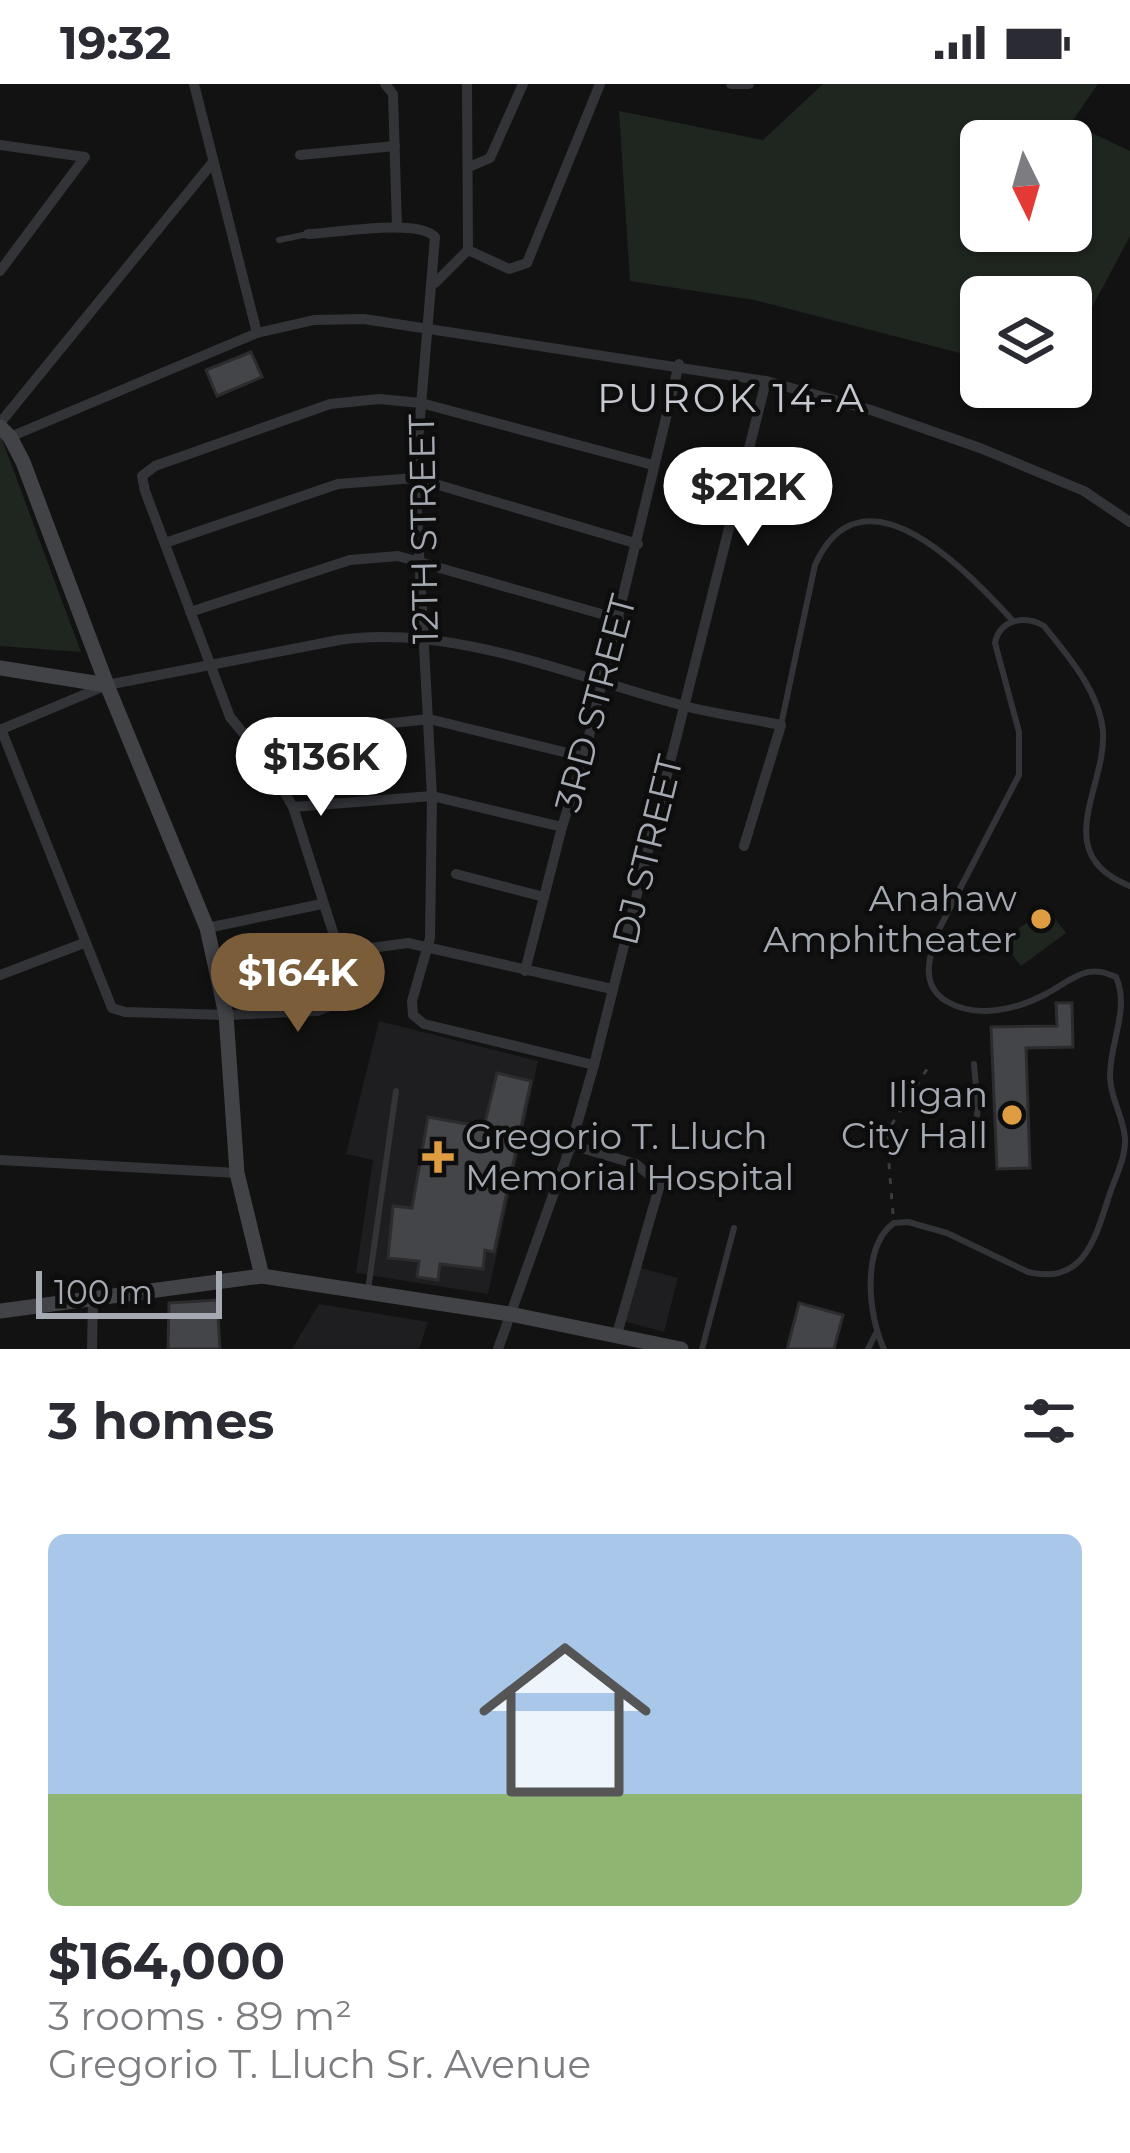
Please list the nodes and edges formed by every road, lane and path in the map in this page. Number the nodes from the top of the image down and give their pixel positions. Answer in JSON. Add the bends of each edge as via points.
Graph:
{"nodes":[{"id":1,"x":194,"y":84,"type":"edge"},
{"id":2,"x":385,"y":84,"type":"edge"},
{"id":3,"x":467,"y":84,"type":"edge"},
{"id":4,"x":523,"y":84,"type":"edge"},
{"id":5,"x":600,"y":84,"type":"edge"},
{"id":6,"x":731,"y":84,"type":"edge"},
{"id":7,"x":749,"y":84,"type":"edge"},
{"id":8,"x":0,"y":145,"type":"edge"},
{"id":9,"x":394,"y":146,"type":"junction"},
{"id":10,"x":300,"y":155,"type":"dead end"},
{"id":11,"x":213,"y":162,"type":"junction"},
{"id":12,"x":469,"y":167,"type":"junction"},
{"id":13,"x":397,"y":227,"type":"junction"},
{"id":14,"x":308,"y":234,"type":"joint"},
{"id":15,"x":279,"y":240,"type":"dead end"},
{"id":16,"x":468,"y":250,"type":"junction"},
{"id":17,"x":0,"y":272,"type":"edge"},
{"id":18,"x":434,"y":284,"type":"junction"},
{"id":19,"x":429,"y":329,"type":"junction"},
{"id":20,"x":257,"y":333,"type":"junction"},
{"id":21,"x":679,"y":364,"type":"junction"},
{"id":22,"x":766,"y":381,"type":"junction"},
{"id":23,"x":421,"y":403,"type":"junction"},
{"id":24,"x":3,"y":429,"type":"edge"},
{"id":25,"x":653,"y":466,"type":"junction"},
{"id":26,"x":415,"y":478,"type":"junction"},
{"id":27,"x":1130,"y":522,"type":"edge"},
{"id":28,"x":165,"y":543,"type":"junction"},
{"id":29,"x":638,"y":544,"type":"junction"},
{"id":30,"x":420,"y":560,"type":"junction"},
{"id":31,"x":190,"y":612,"type":"junction"},
{"id":32,"x":619,"y":619,"type":"junction"},
{"id":33,"x":1013,"y":621,"type":"junction"},
{"id":34,"x":422,"y":638,"type":"junction"},
{"id":35,"x":209,"y":665,"type":"junction"},
{"id":36,"x":0,"y":668,"type":"edge"},
{"id":37,"x":603,"y":682,"type":"junction"},
{"id":38,"x":107,"y":685,"type":"junction"},
{"id":39,"x":684,"y":706,"type":"junction"},
{"id":40,"x":429,"y":718,"type":"junction"},
{"id":41,"x":781,"y":724,"type":"junction"},
{"id":42,"x":1,"y":729,"type":"edge"},
{"id":43,"x":248,"y":739,"type":"junction"},
{"id":44,"x":584,"y":757,"type":"junction"},
{"id":45,"x":432,"y":796,"type":"junction"},
{"id":46,"x":293,"y":807,"type":"junction"},
{"id":47,"x":562,"y":826,"type":"junction"},
{"id":48,"x":744,"y":846,"type":"dead end"},
{"id":49,"x":456,"y":874,"type":"dead end"},
{"id":50,"x":1130,"y":886,"type":"edge"},
{"id":51,"x":544,"y":897,"type":"junction"},
{"id":52,"x":322,"y":904,"type":"junction"},
{"id":53,"x":207,"y":928,"type":"junction"},
{"id":54,"x":334,"y":940,"type":"junction"},
{"id":55,"x":84,"y":943,"type":"junction"},
{"id":56,"x":429,"y":947,"type":"junction"},
{"id":57,"x":525,"y":971,"type":"junction"},
{"id":58,"x":0,"y":975,"type":"edge"},
{"id":59,"x":612,"y":989,"type":"junction"},
{"id":60,"x":226,"y":1015,"type":"junction"},
{"id":61,"x":974,"y":1064,"type":"dead end"},
{"id":62,"x":594,"y":1065,"type":"junction"},
{"id":63,"x":929,"y":1066,"type":"dead end"},
{"id":64,"x":396,"y":1091,"type":"dead end"},
{"id":65,"x":973,"y":1144,"type":"dead end"},
{"id":66,"x":571,"y":1145,"type":"junction"},
{"id":67,"x":0,"y":1160,"type":"edge"},
{"id":68,"x":237,"y":1173,"type":"junction"},
{"id":69,"x":894,"y":1223,"type":"junction"},
{"id":70,"x":734,"y":1228,"type":"dead end"},
{"id":71,"x":262,"y":1276,"type":"junction"},
{"id":72,"x":367,"y":1293,"type":"junction"},
{"id":73,"x":93,"y":1298,"type":"junction"},
{"id":74,"x":0,"y":1311,"type":"edge"},
{"id":75,"x":510,"y":1314,"type":"junction"},
{"id":76,"x":876,"y":1333,"type":"junction"},
{"id":77,"x":616,"y":1334,"type":"junction"},
{"id":78,"x":92,"y":1349,"type":"edge"},
{"id":79,"x":497,"y":1349,"type":"edge"},
{"id":80,"x":681,"y":1349,"type":"edge"},
{"id":81,"x":702,"y":1349,"type":"edge"},
{"id":82,"x":868,"y":1349,"type":"edge"},
{"id":83,"x":884,"y":1349,"type":"edge"}],
"edges":[{"from":1,"to":11,"type":"street"},
{"from":2,"to":9,"type":"street","via":[[393,94]]},
{"from":3,"to":12,"type":"street"},
{"from":4,"to":12,"type":"street","via":[[490,158]]},
{"from":5,"to":16,"type":"street","via":[[526,263],[509,268]]},
{"from":6,"to":7,"type":"street"},
{"from":8,"to":17,"type":"street","via":[[85,157]]},
{"from":9,"to":10,"type":"street"},
{"from":9,"to":13,"type":"street"},
{"from":11,"to":20,"type":"street"},
{"from":11,"to":24,"type":"street"},
{"from":12,"to":16,"type":"street"},
{"from":13,"to":14,"type":"street"},
{"from":13,"to":18,"type":"street","name":"12TH STREET","via":[[434,237]]},
{"from":14,"to":15,"type":"lane"},
{"from":16,"to":18,"type":"street"},
{"from":18,"to":19,"type":"street","name":"12TH STREET"},
{"from":19,"to":20,"type":"street","via":[[334,318]]},
{"from":19,"to":21,"type":"street"},
{"from":19,"to":23,"type":"street","name":"12TH STREET"},
{"from":20,"to":24,"type":"street"},
{"from":21,"to":22,"type":"street"},
{"from":21,"to":25,"type":"street","name":"3RD STREET"},
{"from":22,"to":27,"type":"street","via":[[980,448],[1084,491]]},
{"from":22,"to":39,"type":"street","name":"DJ STREET"},
{"from":23,"to":25,"type":"street"},
{"from":23,"to":26,"type":"street","name":"12TH STREET"},
{"from":23,"to":28,"type":"street","via":[[330,404],[154,466],[142,476]]},
{"from":24,"to":38,"type":"main road"},
{"from":25,"to":29,"type":"street","name":"3RD STREET"},
{"from":26,"to":28,"type":"street","via":[[338,484]]},
{"from":26,"to":29,"type":"street"},
{"from":26,"to":30,"type":"street","name":"12TH STREET"},
{"from":28,"to":31,"type":"street"},
{"from":29,"to":32,"type":"street","name":"3RD STREET"},
{"from":30,"to":31,"type":"street","via":[[350,560]]},
{"from":30,"to":32,"type":"street"},
{"from":30,"to":34,"type":"street","name":"12TH STREET"},
{"from":31,"to":35,"type":"street"},
{"from":32,"to":37,"type":"street","name":"3RD STREET"},
{"from":33,"to":41,"type":"lane","via":[[961,568],[909,532],[871,520],[839,527],[815,565]]},
{"from":33,"to":50,"type":"lane","via":[[1044,626],[1098,707],[1102,749],[1086,834],[1100,869]]},
{"from":33,"to":69,"type":"lane","via":[[995,644],[1019,732],[1019,775],[937,933],[930,981],[936,995],[980,1011],[1027,1003],[1085,972],[1116,976],[1126,1003],[1111,1099],[1126,1146],[1095,1238],[1061,1273],[1028,1272],[947,1233]]},
{"from":34,"to":35,"type":"street","via":[[369,635]]},
{"from":34,"to":37,"type":"street"},
{"from":34,"to":40,"type":"street","name":"12TH STREET"},
{"from":35,"to":38,"type":"street"},
{"from":35,"to":43,"type":"street"},
{"from":36,"to":38,"type":"main road"},
{"from":37,"to":39,"type":"street"},
{"from":37,"to":44,"type":"street","name":"3RD STREET"},
{"from":38,"to":42,"type":"street"},
{"from":38,"to":53,"type":"main road"},
{"from":39,"to":41,"type":"street"},
{"from":39,"to":59,"type":"street","name":"DJ STREET"},
{"from":40,"to":43,"type":"street"},
{"from":40,"to":44,"type":"street"},
{"from":40,"to":45,"type":"street","name":"12TH STREET"},
{"from":41,"to":48,"type":"street"},
{"from":42,"to":55,"type":"street"},
{"from":43,"to":46,"type":"street"},
{"from":44,"to":47,"type":"street","name":"3RD STREET"},
{"from":45,"to":46,"type":"street"},
{"from":45,"to":47,"type":"street"},
{"from":45,"to":56,"type":"street","name":"12TH STREET"},
{"from":46,"to":52,"type":"street"},
{"from":47,"to":51,"type":"street","name":"3RD STREET"},
{"from":49,"to":51,"type":"street"},
{"from":51,"to":57,"type":"street","name":"3RD STREET"},
{"from":52,"to":53,"type":"street"},
{"from":52,"to":54,"type":"street"},
{"from":53,"to":60,"type":"main road"},
{"from":54,"to":56,"type":"street"},
{"from":54,"to":60,"type":"street","via":[[342,979],[332,1005]]},
{"from":55,"to":58,"type":"street"},
{"from":55,"to":60,"type":"street","via":[[112,1008]]},
{"from":56,"to":57,"type":"street"},
{"from":56,"to":62,"type":"street","name":"12TH STREET","via":[[412,1001],[424,1024]]},
{"from":57,"to":59,"type":"street"},
{"from":59,"to":62,"type":"street","name":"DJ STREET"},
{"from":60,"to":68,"type":"main road"},
{"from":61,"to":65,"type":"lane"},
{"from":62,"to":66,"type":"street","name":"DJ STREET"},
{"from":63,"to":69,"type":"path","via":[[887,1139]]},
{"from":64,"to":72,"type":"lane"},
{"from":66,"to":75,"type":"street","name":"DJ STREET"},
{"from":66,"to":77,"type":"street","via":[[636,1164],[660,1184]]},
{"from":67,"to":68,"type":"street"},
{"from":68,"to":71,"type":"main road"},
{"from":69,"to":76,"type":"lane","via":[[881,1232],[873,1258]]},
{"from":70,"to":81,"type":"lane"},
{"from":71,"to":72,"type":"main road"},
{"from":71,"to":73,"type":"main road"},
{"from":72,"to":75,"type":"main road"},
{"from":73,"to":74,"type":"main road"},
{"from":73,"to":78,"type":"street"},
{"from":75,"to":77,"type":"main road"},
{"from":75,"to":79,"type":"street","name":"DJ STREET"},
{"from":76,"to":82,"type":"lane"},
{"from":76,"to":83,"type":"lane"},
{"from":77,"to":80,"type":"main road"}]}
